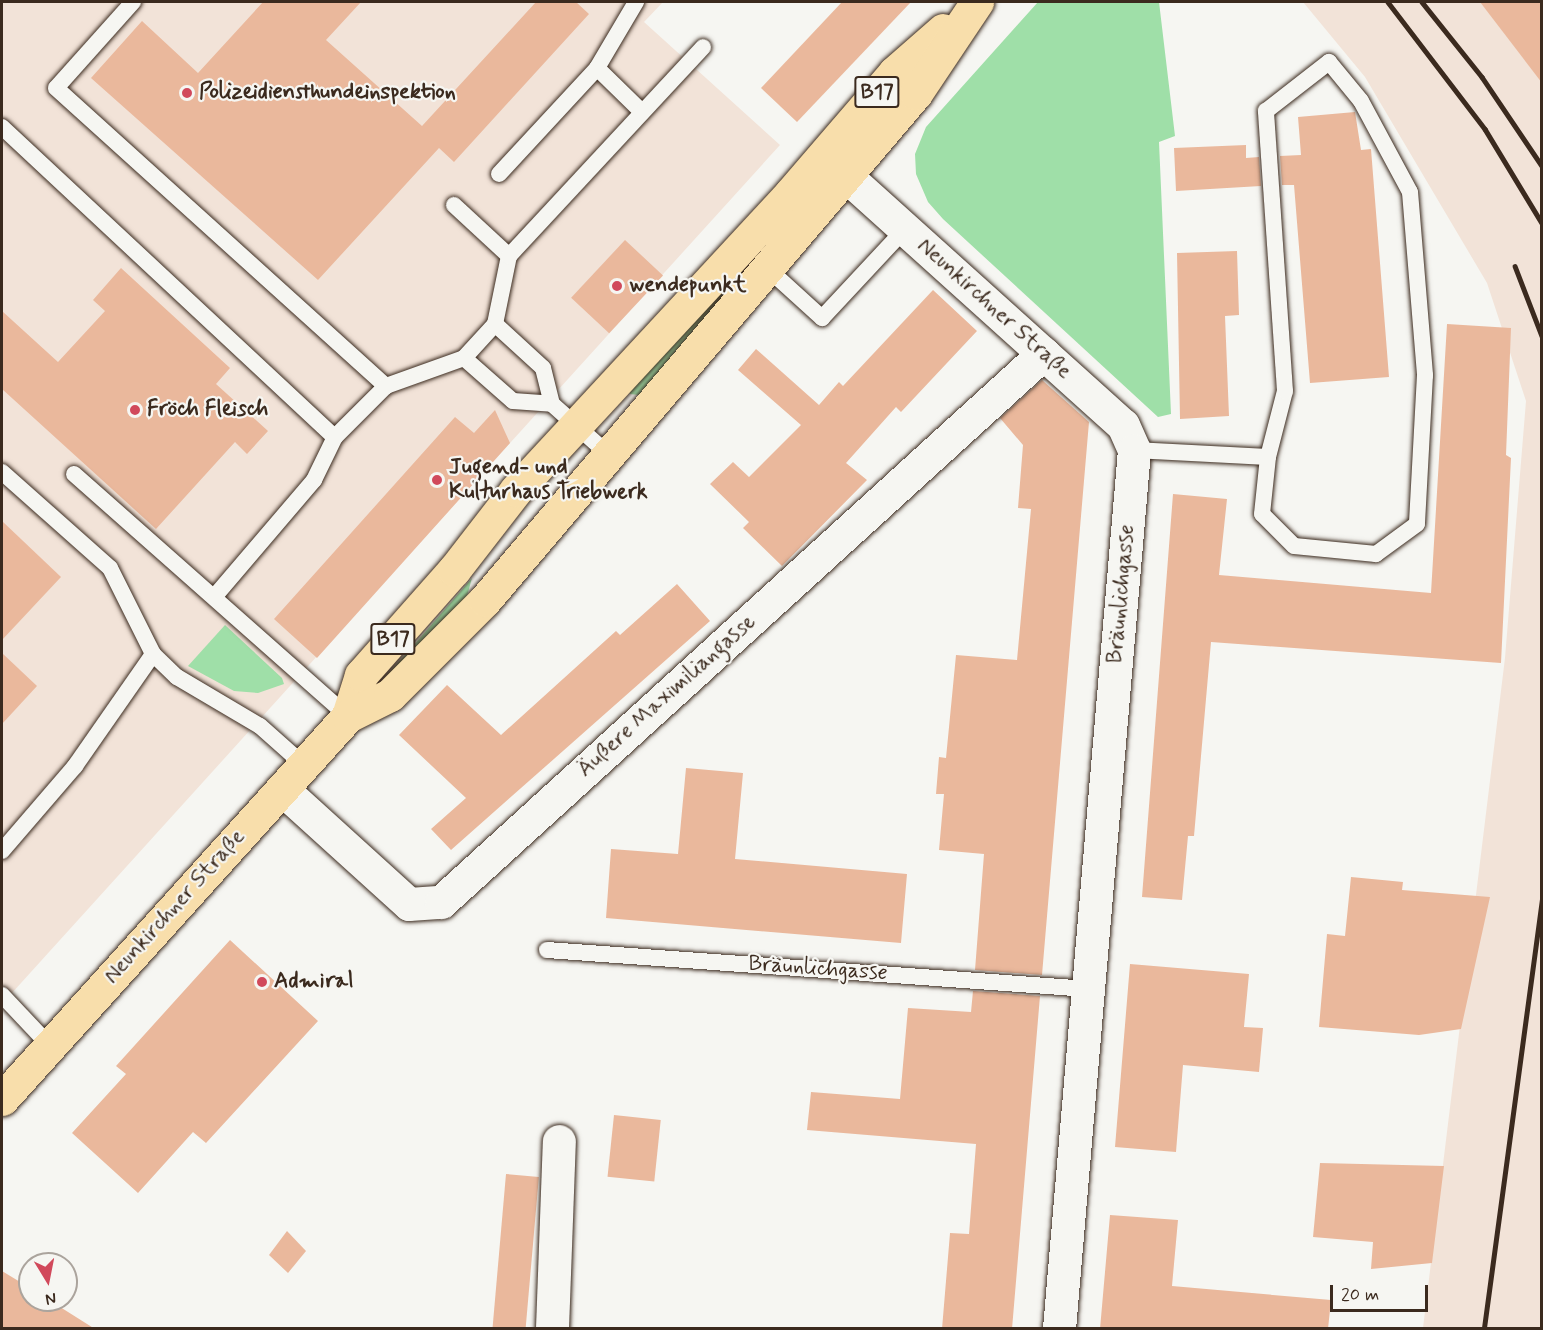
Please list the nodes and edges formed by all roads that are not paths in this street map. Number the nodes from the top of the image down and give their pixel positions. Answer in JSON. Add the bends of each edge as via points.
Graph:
{"nodes":[{"id":1,"x":133,"y":2,"type":"edge"},
{"id":2,"x":636,"y":2,"type":"edge"},
{"id":3,"x":976,"y":2,"type":"edge"},
{"id":4,"x":703,"y":47,"type":"dead end"},
{"id":5,"x":597,"y":68,"type":"junction"},
{"id":6,"x":642,"y":112,"type":"junction"},
{"id":7,"x":2,"y":127,"type":"edge"},
{"id":8,"x":499,"y":174,"type":"dead end"},
{"id":9,"x":845,"y":175,"type":"junction"},
{"id":10,"x":454,"y":205,"type":"dead end"},
{"id":11,"x":905,"y":229,"type":"junction"},
{"id":12,"x":509,"y":256,"type":"junction"},
{"id":13,"x":766,"y":267,"type":"junction"},
{"id":14,"x":495,"y":324,"type":"junction"},
{"id":15,"x":1044,"y":353,"type":"junction"},
{"id":16,"x":464,"y":358,"type":"junction"},
{"id":17,"x":386,"y":386,"type":"junction"},
{"id":18,"x":564,"y":414,"type":"junction"},
{"id":19,"x":335,"y":437,"type":"junction"},
{"id":20,"x":1134,"y":450,"type":"junction"},
{"id":21,"x":607,"y":453,"type":"junction"},
{"id":22,"x":1268,"y":457,"type":"junction"},
{"id":23,"x":2,"y":472,"type":"edge"},
{"id":24,"x":74,"y":474,"type":"dead end"},
{"id":25,"x":215,"y":596,"type":"junction"},
{"id":26,"x":153,"y":654,"type":"junction"},
{"id":27,"x":348,"y":716,"type":"junction"},
{"id":28,"x":304,"y":765,"type":"junction"},
{"id":29,"x":282,"y":789,"type":"junction"},
{"id":30,"x":2,"y":852,"type":"edge"},
{"id":31,"x":547,"y":950,"type":"dead end"},
{"id":32,"x":1089,"y":989,"type":"junction"},
{"id":33,"x":2,"y":995,"type":"edge"},
{"id":34,"x":50,"y":1046,"type":"junction"},
{"id":35,"x":2,"y":1099,"type":"edge"},
{"id":36,"x":559,"y":1141,"type":"dead end"},
{"id":37,"x":552,"y":1329,"type":"edge"},
{"id":38,"x":1059,"y":1329,"type":"edge"}],
"edges":[{"from":1,"to":17,"type":"lane","via":[[56,88]]},
{"from":2,"to":5,"type":"lane"},
{"from":3,"to":9,"type":"main road","name":"Neunkirchner Straße","number":"B17","via":[[916,93]]},
{"from":3,"to":18,"type":"main road","name":"Neunkirchner Straße","number":"B17","via":[[894,74],[790,194]]},
{"from":4,"to":6,"type":"lane"},
{"from":5,"to":6,"type":"lane"},
{"from":5,"to":8,"type":"lane"},
{"from":6,"to":12,"type":"lane"},
{"from":7,"to":19,"type":"lane"},
{"from":9,"to":11,"type":"street","name":"Neunkirchner Straße"},
{"from":9,"to":13,"type":"main road","name":"Neunkirchner Straße","number":"B17"},
{"from":10,"to":12,"type":"lane"},
{"from":11,"to":13,"type":"lane","via":[[822,318]]},
{"from":11,"to":15,"type":"street","name":"Neunkirchner Straße"},
{"from":12,"to":14,"type":"lane"},
{"from":13,"to":21,"type":"main road","name":"Neunkirchner Straße","number":"B17"},
{"from":14,"to":16,"type":"lane"},
{"from":14,"to":18,"type":"lane","via":[[543,368]]},
{"from":15,"to":20,"type":"street","name":"Neunkirchner Straße","via":[[1123,425]]},
{"from":15,"to":29,"type":"street","name":"Äußere Maximiliangasse","via":[[441,902],[409,904]]},
{"from":16,"to":17,"type":"lane"},
{"from":16,"to":18,"type":"lane","via":[[513,401]]},
{"from":17,"to":19,"type":"lane"},
{"from":18,"to":21,"type":"lane"},
{"from":18,"to":27,"type":"main road","name":"Neunkirchner Straße","number":"B17","via":[[361,675]]},
{"from":19,"to":25,"type":"lane","via":[[314,480]]},
{"from":20,"to":22,"type":"lane"},
{"from":20,"to":32,"type":"street","name":"Bräunlichgasse"},
{"from":21,"to":27,"type":"main road","name":"Neunkirchner Straße","number":"B17","via":[[485,600],[390,695]]},
{"from":22,"to":22,"type":"lane","via":[[1262,514],[1294,546],[1376,554],[1417,524],[1425,375],[1410,192],[1362,101],[1329,62],[1266,111],[1285,391]]},
{"from":23,"to":26,"type":"lane","via":[[110,568]]},
{"from":24,"to":25,"type":"lane"},
{"from":25,"to":27,"type":"lane"},
{"from":26,"to":28,"type":"lane","via":[[177,677],[260,726]]},
{"from":26,"to":30,"type":"lane","via":[[75,766]]},
{"from":27,"to":28,"type":"main road","name":"Neunkirchner Straße","number":"B17"},
{"from":28,"to":29,"type":"main road","name":"Neunkirchner Straße","number":"B17"},
{"from":29,"to":34,"type":"main road","name":"Neunkirchner Straße","number":"B17"},
{"from":31,"to":32,"type":"lane","name":"Bräunlichgasse"},
{"from":32,"to":38,"type":"street","name":"Bräunlichgasse"},
{"from":33,"to":34,"type":"lane"},
{"from":34,"to":35,"type":"main road","name":"Neunkirchner Straße","number":"B17"},
{"from":36,"to":37,"type":"street"}]}
